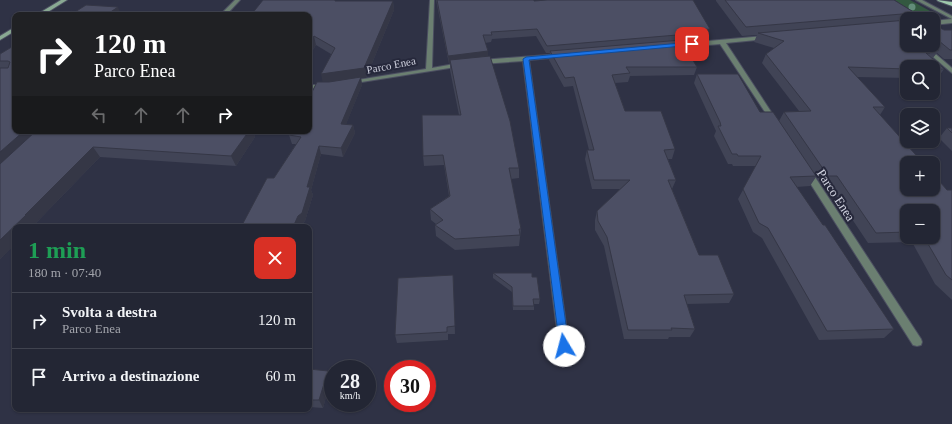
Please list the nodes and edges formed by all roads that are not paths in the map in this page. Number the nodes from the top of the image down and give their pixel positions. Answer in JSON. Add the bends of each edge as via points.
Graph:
{"nodes":[{"id":1,"x":65,"y":0,"type":"edge"},
{"id":2,"x":238,"y":0,"type":"edge"},
{"id":3,"x":432,"y":0,"type":"edge"},
{"id":4,"x":918,"y":0,"type":"edge"},
{"id":5,"x":940,"y":0,"type":"edge"},
{"id":6,"x":952,"y":4,"type":"edge"},
{"id":7,"x":44,"y":12,"type":"edge"},
{"id":8,"x":226,"y":12,"type":"edge"},
{"id":9,"x":952,"y":18,"type":"edge"},
{"id":10,"x":952,"y":21,"type":"edge"},
{"id":11,"x":940,"y":22,"type":"edge"},
{"id":12,"x":12,"y":31,"type":"edge"},
{"id":13,"x":0,"y":38,"type":"edge"},
{"id":14,"x":768,"y":38,"type":"edge"},
{"id":15,"x":722,"y":42,"type":"junction"},
{"id":16,"x":667,"y":46,"type":"edge"},
{"id":17,"x":930,"y":52,"type":"edge"},
{"id":18,"x":565,"y":55,"type":"edge"},
{"id":19,"x":526,"y":59,"type":"junction"},
{"id":20,"x":474,"y":63,"type":"edge"},
{"id":21,"x":466,"y":64,"type":"edge"},
{"id":22,"x":429,"y":69,"type":"junction"},
{"id":23,"x":952,"y":71,"type":"edge"},
{"id":24,"x":346,"y":84,"type":"edge"},
{"id":25,"x":312,"y":87,"type":"edge"},
{"id":26,"x":331,"y":87,"type":"edge"},
{"id":27,"x":779,"y":128,"type":"edge"},
{"id":28,"x":805,"y":168,"type":"edge"},
{"id":29,"x":917,"y":342,"type":"dead end"},
{"id":30,"x":564,"y":346,"type":"dead end"}],
"edges":[{"from":1,"to":7,"type":"street"},
{"from":2,"to":8,"type":"street"},
{"from":3,"to":22,"type":"street","name":"Parco Enea"},
{"from":4,"to":9,"type":"street"},
{"from":5,"to":6,"type":"main road"},
{"from":10,"to":11,"type":"street"},
{"from":12,"to":13,"type":"street"},
{"from":14,"to":15,"type":"street"},
{"from":15,"to":16,"type":"street"},
{"from":15,"to":27,"type":"street"},
{"from":17,"to":23,"type":"street"},
{"from":18,"to":19,"type":"street"},
{"from":19,"to":20,"type":"street"},
{"from":19,"to":30,"type":"street"},
{"from":21,"to":22,"type":"street","name":"Parco Enea"},
{"from":22,"to":24,"type":"street","name":"Parco Enea"},
{"from":25,"to":26,"type":"street"},
{"from":28,"to":29,"type":"street","name":"Parco Enea"}]}
